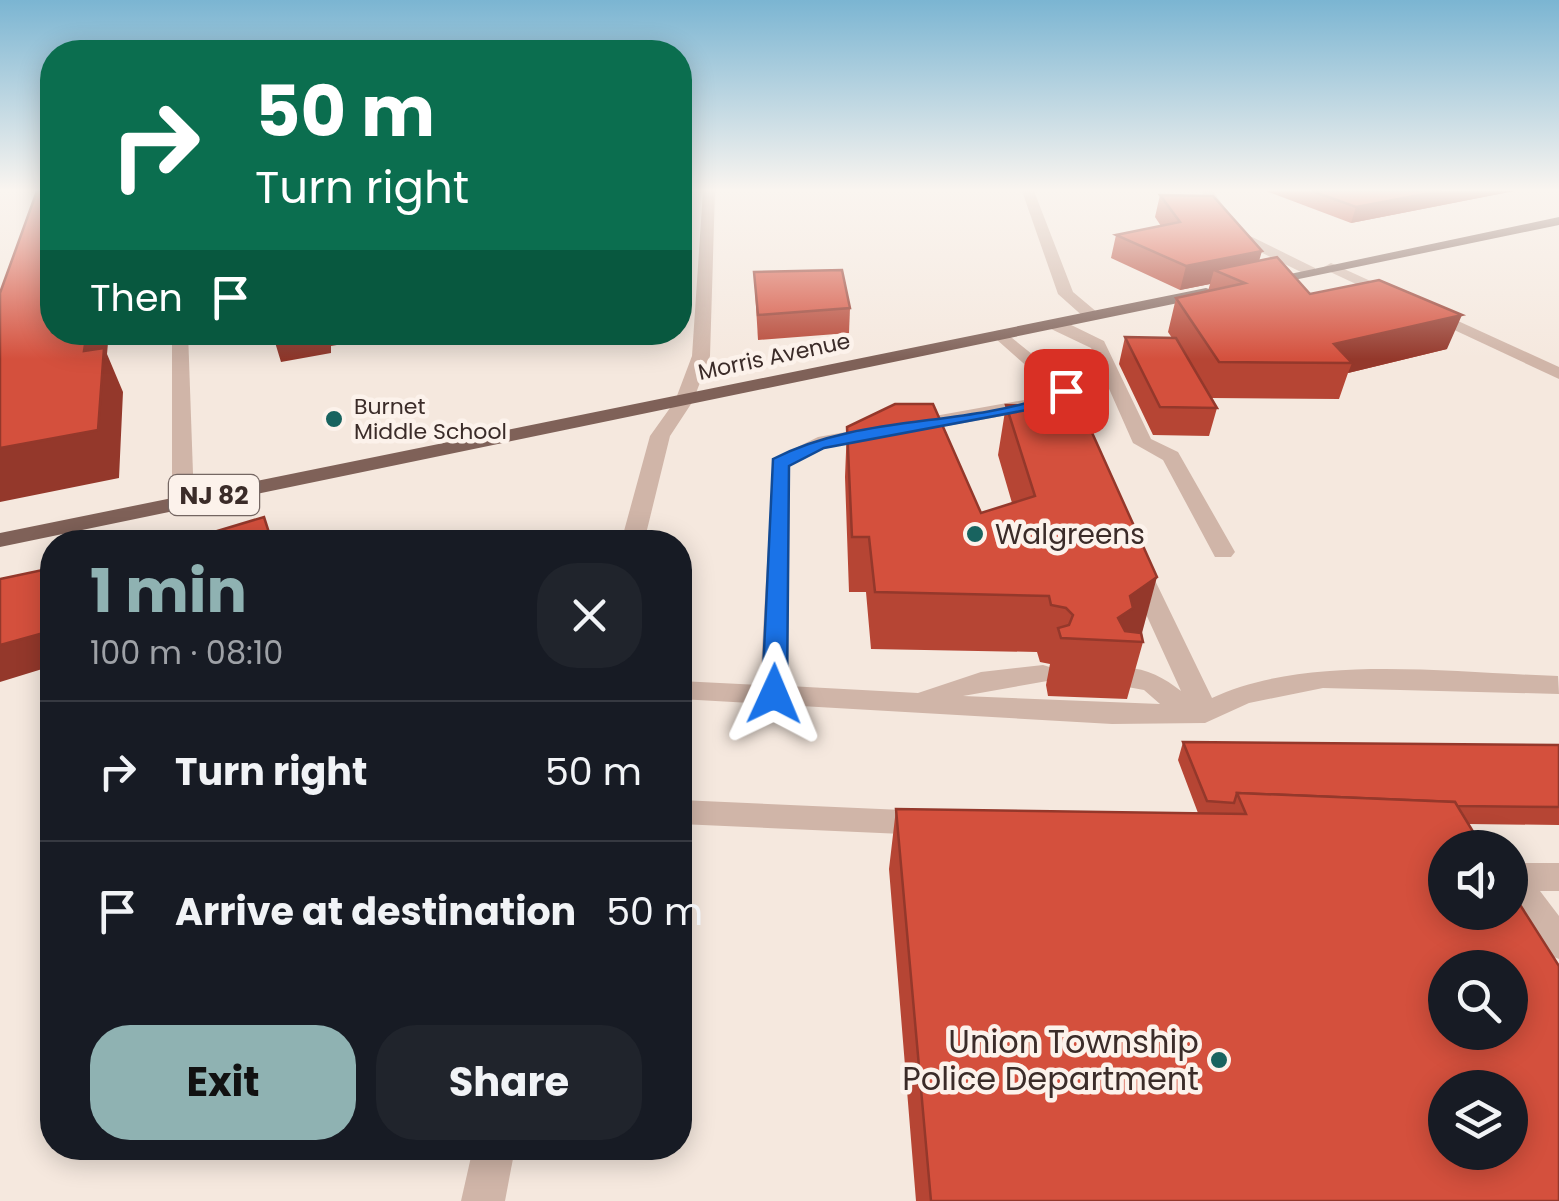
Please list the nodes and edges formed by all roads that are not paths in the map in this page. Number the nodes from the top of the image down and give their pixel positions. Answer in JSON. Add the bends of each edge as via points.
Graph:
{"nodes":[{"id":1,"x":706,"y":247,"type":"edge"},
{"id":2,"x":1049,"y":247,"type":"edge"},
{"id":3,"x":1260,"y":247,"type":"edge"},
{"id":4,"x":1430,"y":247,"type":"edge"},
{"id":5,"x":1331,"y":267,"type":"junction"},
{"id":6,"x":1310,"y":271,"type":"junction"},
{"id":7,"x":1238,"y":286,"type":"edge"},
{"id":8,"x":1220,"y":290,"type":"edge"},
{"id":9,"x":1092,"y":316,"type":"junction"},
{"id":10,"x":1055,"y":324,"type":"junction"},
{"id":11,"x":1002,"y":334,"type":"junction"},
{"id":12,"x":180,"y":345,"type":"edge"},
{"id":13,"x":1559,"y":374,"type":"edge"},
{"id":14,"x":684,"y":400,"type":"junction"},
{"id":15,"x":1058,"y":400,"type":"junction"},
{"id":16,"x":1074,"y":434,"type":"edge"},
{"id":17,"x":183,"y":502,"type":"junction"},
{"id":18,"x":48,"y":530,"type":"edge"},
{"id":19,"x":635,"y":530,"type":"edge"},
{"id":20,"x":40,"y":532,"type":"edge"},
{"id":21,"x":1124,"y":539,"type":"edge"},
{"id":22,"x":0,"y":540,"type":"edge"},
{"id":23,"x":1222,"y":552,"type":"dead end"},
{"id":24,"x":1043,"y":674,"type":"dead end"},
{"id":25,"x":1121,"y":676,"type":"edge"},
{"id":26,"x":1558,"y":685,"type":"edge"},
{"id":27,"x":692,"y":691,"type":"edge"},
{"id":28,"x":774,"y":694,"type":"junction"},
{"id":29,"x":922,"y":703,"type":"junction"},
{"id":30,"x":1197,"y":713,"type":"junction"},
{"id":31,"x":692,"y":813,"type":"edge"},
{"id":32,"x":954,"y":824,"type":"edge"},
{"id":33,"x":1559,"y":877,"type":"edge"},
{"id":34,"x":1528,"y":878,"type":"edge"},
{"id":35,"x":1528,"y":901,"type":"edge"},
{"id":36,"x":1559,"y":943,"type":"edge"},
{"id":37,"x":492,"y":1160,"type":"edge"},
{"id":38,"x":483,"y":1201,"type":"edge"}],
"edges":[{"from":1,"to":14,"type":"street","via":[[701,356]]},
{"from":2,"to":9,"type":"street","via":[[1066,294]]},
{"from":3,"to":6,"type":"street"},
{"from":4,"to":5,"type":"main road"},
{"from":5,"to":6,"type":"main road"},
{"from":5,"to":13,"type":"street"},
{"from":6,"to":7,"type":"main road"},
{"from":8,"to":9,"type":"main road","name":"Morris Avenue","number":"NJ 82"},
{"from":9,"to":10,"type":"main road","name":"Morris Avenue","number":"NJ 82"},
{"from":10,"to":11,"type":"main road","name":"Morris Avenue","number":"NJ 82"},
{"from":10,"to":23,"type":"street","via":[[1098,344],[1143,444],[1171,456]]},
{"from":11,"to":14,"type":"main road","name":"Morris Avenue","number":"NJ 82"},
{"from":11,"to":15,"type":"street","via":[[1066,391]]},
{"from":12,"to":17,"type":"street"},
{"from":14,"to":17,"type":"main road","name":"Morris Avenue","number":"NJ 82"},
{"from":14,"to":19,"type":"street","via":[[660,436]]},
{"from":15,"to":16,"type":"street"},
{"from":15,"to":28,"type":"street","via":[[818,443],[780,463]]},
{"from":17,"to":18,"type":"main road","name":"Morris Avenue","number":"NJ 82"},
{"from":20,"to":22,"type":"main road","name":"Morris Avenue","number":"NJ 82"},
{"from":21,"to":30,"type":"street"},
{"from":24,"to":29,"type":"street","via":[[996,674]]},
{"from":25,"to":30,"type":"street","via":[[1152,682]]},
{"from":26,"to":30,"type":"street","via":[[1323,679],[1242,695]]},
{"from":27,"to":28,"type":"street"},
{"from":28,"to":29,"type":"street"},
{"from":29,"to":30,"type":"street"},
{"from":31,"to":32,"type":"street"},
{"from":33,"to":34,"type":"street"},
{"from":35,"to":36,"type":"street"},
{"from":37,"to":38,"type":"street"}]}
